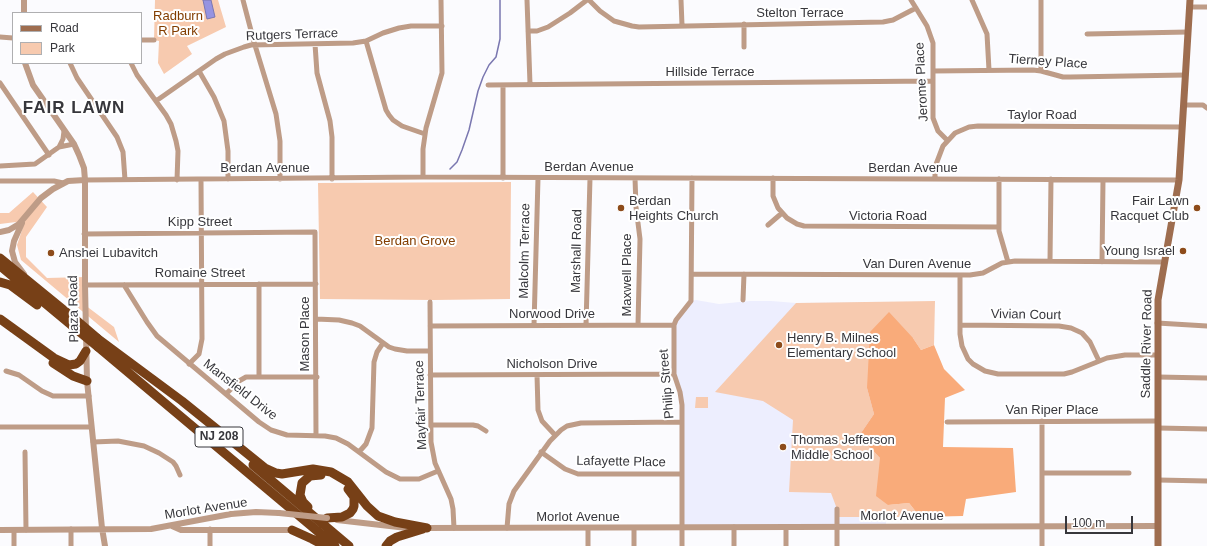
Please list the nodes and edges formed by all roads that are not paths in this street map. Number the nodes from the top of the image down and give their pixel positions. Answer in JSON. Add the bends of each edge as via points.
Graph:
{"nodes":[{"id":1,"x":24,"y":0,"type":"edge"},
{"id":2,"x":243,"y":0,"type":"edge"},
{"id":3,"x":441,"y":0,"type":"edge"},
{"id":4,"x":527,"y":0,"type":"edge"},
{"id":5,"x":588,"y":0,"type":"edge"},
{"id":6,"x":681,"y":0,"type":"edge"},
{"id":7,"x":911,"y":0,"type":"edge"},
{"id":8,"x":972,"y":0,"type":"edge"},
{"id":9,"x":1041,"y":0,"type":"edge"},
{"id":10,"x":1190,"y":4,"type":"edge"},
{"id":11,"x":1207,"y":7,"type":"edge"},
{"id":12,"x":916,"y":8,"type":"junction"},
{"id":13,"x":24,"y":12,"type":"edge"},
{"id":14,"x":744,"y":24,"type":"junction"},
{"id":15,"x":682,"y":25,"type":"junction"},
{"id":16,"x":442,"y":26,"type":"junction"},
{"id":17,"x":528,"y":31,"type":"junction"},
{"id":18,"x":1188,"y":32,"type":"junction"},
{"id":19,"x":1087,"y":34,"type":"dead end"},
{"id":20,"x":0,"y":37,"type":"edge"},
{"id":21,"x":12,"y":38,"type":"edge"},
{"id":22,"x":142,"y":40,"type":"edge"},
{"id":23,"x":154,"y":40,"type":"dead end"},
{"id":24,"x":366,"y":41,"type":"junction"},
{"id":25,"x":315,"y":44,"type":"junction"},
{"id":26,"x":255,"y":45,"type":"junction"},
{"id":27,"x":744,"y":47,"type":"dead end"},
{"id":28,"x":25,"y":64,"type":"edge"},
{"id":29,"x":70,"y":64,"type":"edge"},
{"id":30,"x":132,"y":64,"type":"edge"},
{"id":31,"x":989,"y":70,"type":"junction"},
{"id":32,"x":199,"y":71,"type":"junction"},
{"id":33,"x":933,"y":71,"type":"junction"},
{"id":34,"x":1041,"y":71,"type":"junction"},
{"id":35,"x":1185,"y":75,"type":"junction"},
{"id":36,"x":933,"y":81,"type":"junction"},
{"id":37,"x":0,"y":83,"type":"edge"},
{"id":38,"x":530,"y":84,"type":"junction"},
{"id":39,"x":488,"y":85,"type":"dead end"},
{"id":40,"x":502,"y":85,"type":"junction"},
{"id":41,"x":156,"y":101,"type":"junction"},
{"id":42,"x":1184,"y":105,"type":"junction"},
{"id":43,"x":1206,"y":105,"type":"edge"},
{"id":44,"x":1182,"y":127,"type":"junction"},
{"id":45,"x":64,"y":131,"type":"junction"},
{"id":46,"x":425,"y":134,"type":"junction"},
{"id":47,"x":947,"y":140,"type":"junction"},
{"id":48,"x":74,"y":144,"type":"junction"},
{"id":49,"x":59,"y":147,"type":"junction"},
{"id":50,"x":49,"y":155,"type":"junction"},
{"id":51,"x":0,"y":166,"type":"edge"},
{"id":52,"x":424,"y":177,"type":"junction"},
{"id":53,"x":503,"y":178,"type":"junction"},
{"id":54,"x":538,"y":178,"type":"junction"},
{"id":55,"x":590,"y":178,"type":"junction"},
{"id":56,"x":635,"y":178,"type":"junction"},
{"id":57,"x":692,"y":178,"type":"junction"},
{"id":58,"x":773,"y":178,"type":"junction"},
{"id":59,"x":201,"y":179,"type":"junction"},
{"id":60,"x":228,"y":179,"type":"junction"},
{"id":61,"x":280,"y":179,"type":"junction"},
{"id":62,"x":332,"y":179,"type":"junction"},
{"id":63,"x":934,"y":179,"type":"junction"},
{"id":64,"x":999,"y":179,"type":"junction"},
{"id":65,"x":1051,"y":179,"type":"junction"},
{"id":66,"x":85,"y":180,"type":"junction"},
{"id":67,"x":125,"y":180,"type":"junction"},
{"id":68,"x":177,"y":180,"type":"junction"},
{"id":69,"x":1103,"y":180,"type":"junction"},
{"id":70,"x":1179,"y":180,"type":"junction"},
{"id":71,"x":0,"y":181,"type":"edge"},
{"id":72,"x":63,"y":183,"type":"junction"},
{"id":73,"x":782,"y":213,"type":"junction"},
{"id":74,"x":24,"y":218,"type":"junction"},
{"id":75,"x":768,"y":225,"type":"dead end"},
{"id":76,"x":999,"y":227,"type":"junction"},
{"id":77,"x":0,"y":232,"type":"edge"},
{"id":78,"x":315,"y":232,"type":"joint"},
{"id":79,"x":202,"y":233,"type":"junction"},
{"id":80,"x":84,"y":234,"type":"junction"},
{"id":81,"x":0,"y":258,"type":"edge"},
{"id":82,"x":1008,"y":262,"type":"junction"},
{"id":83,"x":1050,"y":262,"type":"junction"},
{"id":84,"x":1102,"y":262,"type":"junction"},
{"id":85,"x":1164,"y":262,"type":"junction"},
{"id":86,"x":0,"y":266,"type":"edge"},
{"id":87,"x":692,"y":274,"type":"junction"},
{"id":88,"x":744,"y":274,"type":"junction"},
{"id":89,"x":960,"y":275,"type":"junction"},
{"id":90,"x":0,"y":282,"type":"edge"},
{"id":91,"x":31,"y":283,"type":"junction"},
{"id":92,"x":202,"y":284,"type":"junction"},
{"id":93,"x":259,"y":284,"type":"junction"},
{"id":94,"x":316,"y":284,"type":"junction"},
{"id":95,"x":85,"y":285,"type":"junction"},
{"id":96,"x":124,"y":285,"type":"junction"},
{"id":97,"x":743,"y":300,"type":"dead end"},
{"id":98,"x":430,"y":302,"type":"dead end"},
{"id":99,"x":0,"y":319,"type":"edge"},
{"id":100,"x":316,"y":319,"type":"junction"},
{"id":101,"x":1157,"y":323,"type":"junction"},
{"id":102,"x":0,"y":325,"type":"edge"},
{"id":103,"x":534,"y":325,"type":"junction"},
{"id":104,"x":586,"y":325,"type":"junction"},
{"id":105,"x":638,"y":325,"type":"junction"},
{"id":106,"x":674,"y":325,"type":"junction"},
{"id":107,"x":960,"y":325,"type":"junction"},
{"id":108,"x":430,"y":326,"type":"junction"},
{"id":109,"x":1207,"y":326,"type":"edge"},
{"id":110,"x":76,"y":327,"type":"junction"},
{"id":111,"x":97,"y":342,"type":"junction"},
{"id":112,"x":383,"y":343,"type":"junction"},
{"id":113,"x":86,"y":351,"type":"junction"},
{"id":114,"x":430,"y":351,"type":"junction"},
{"id":115,"x":1157,"y":355,"type":"junction"},
{"id":116,"x":1099,"y":361,"type":"junction"},
{"id":117,"x":189,"y":364,"type":"junction"},
{"id":118,"x":6,"y":371,"type":"dead end"},
{"id":119,"x":674,"y":374,"type":"junction"},
{"id":120,"x":430,"y":375,"type":"junction"},
{"id":121,"x":537,"y":375,"type":"junction"},
{"id":122,"x":259,"y":377,"type":"junction"},
{"id":123,"x":316,"y":377,"type":"junction"},
{"id":124,"x":1158,"y":377,"type":"junction"},
{"id":125,"x":1207,"y":378,"type":"edge"},
{"id":126,"x":87,"y":380,"type":"junction"},
{"id":127,"x":226,"y":394,"type":"junction"},
{"id":128,"x":88,"y":396,"type":"junction"},
{"id":129,"x":1042,"y":421,"type":"junction"},
{"id":130,"x":682,"y":422,"type":"junction"},
{"id":131,"x":947,"y":422,"type":"dead end"},
{"id":132,"x":431,"y":425,"type":"junction"},
{"id":133,"x":1158,"y":425,"type":"junction"},
{"id":134,"x":0,"y":427,"type":"edge"},
{"id":135,"x":91,"y":427,"type":"junction"},
{"id":136,"x":1207,"y":429,"type":"edge"},
{"id":137,"x":486,"y":431,"type":"dead end"},
{"id":138,"x":555,"y":435,"type":"junction"},
{"id":139,"x":316,"y":436,"type":"junction"},
{"id":140,"x":92,"y":442,"type":"junction"},
{"id":141,"x":25,"y":452,"type":"dead end"},
{"id":142,"x":359,"y":452,"type":"junction"},
{"id":143,"x":541,"y":452,"type":"junction"},
{"id":144,"x":438,"y":471,"type":"junction"},
{"id":145,"x":1042,"y":473,"type":"junction"},
{"id":146,"x":1129,"y":473,"type":"dead end"},
{"id":147,"x":682,"y":474,"type":"junction"},
{"id":148,"x":180,"y":475,"type":"dead end"},
{"id":149,"x":1158,"y":480,"type":"junction"},
{"id":150,"x":1207,"y":481,"type":"edge"},
{"id":151,"x":837,"y":509,"type":"dead end"},
{"id":152,"x":327,"y":518,"type":"junction"},
{"id":153,"x":172,"y":526,"type":"junction"},
{"id":154,"x":1042,"y":526,"type":"junction"},
{"id":155,"x":1158,"y":526,"type":"junction"},
{"id":156,"x":682,"y":527,"type":"junction"},
{"id":157,"x":734,"y":527,"type":"junction"},
{"id":158,"x":786,"y":527,"type":"junction"},
{"id":159,"x":837,"y":527,"type":"junction"},
{"id":160,"x":102,"y":528,"type":"junction"},
{"id":161,"x":427,"y":528,"type":"junction"},
{"id":162,"x":454,"y":528,"type":"junction"},
{"id":163,"x":507,"y":528,"type":"junction"},
{"id":164,"x":588,"y":528,"type":"junction"},
{"id":165,"x":634,"y":528,"type":"junction"},
{"id":166,"x":210,"y":529,"type":"junction"},
{"id":167,"x":0,"y":530,"type":"edge"},
{"id":168,"x":14,"y":530,"type":"junction"},
{"id":169,"x":26,"y":530,"type":"junction"},
{"id":170,"x":71,"y":530,"type":"junction"},
{"id":171,"x":292,"y":530,"type":"joint"},
{"id":172,"x":337,"y":542,"type":"edge"},
{"id":173,"x":14,"y":546,"type":"edge"},
{"id":174,"x":71,"y":546,"type":"edge"},
{"id":175,"x":105,"y":546,"type":"edge"},
{"id":176,"x":210,"y":546,"type":"edge"},
{"id":177,"x":325,"y":546,"type":"edge"},
{"id":178,"x":349,"y":546,"type":"edge"},
{"id":179,"x":386,"y":546,"type":"edge"},
{"id":180,"x":588,"y":546,"type":"edge"},
{"id":181,"x":634,"y":546,"type":"edge"},
{"id":182,"x":682,"y":546,"type":"edge"},
{"id":183,"x":734,"y":546,"type":"edge"},
{"id":184,"x":786,"y":546,"type":"edge"},
{"id":185,"x":837,"y":546,"type":"edge"},
{"id":186,"x":1042,"y":546,"type":"edge"},
{"id":187,"x":1158,"y":546,"type":"edge"}],
"edges":[{"from":1,"to":13,"type":"street"},
{"from":2,"to":26,"type":"street"},
{"from":3,"to":16,"type":"street"},
{"from":4,"to":17,"type":"street"},
{"from":5,"to":15,"type":"street","name":"Stelton Terrace","via":[[606,16],[622,24],[639,27]]},
{"from":5,"to":17,"type":"street","via":[[548,27]]},
{"from":6,"to":15,"type":"street"},
{"from":7,"to":12,"type":"street","name":"Jerome Place"},
{"from":8,"to":31,"type":"street","via":[[987,34]]},
{"from":9,"to":34,"type":"street"},
{"from":10,"to":11,"type":"street"},
{"from":10,"to":18,"type":"main road","name":"Saddle River Road"},
{"from":12,"to":14,"type":"street","name":"Stelton Terrace","via":[[893,20],[883,22]]},
{"from":12,"to":33,"type":"street","name":"Jerome Place","via":[[933,43]]},
{"from":14,"to":15,"type":"street","name":"Stelton Terrace"},
{"from":14,"to":27,"type":"street"},
{"from":16,"to":24,"type":"street","name":"Rutgers Terrace","via":[[399,28]]},
{"from":16,"to":46,"type":"street","via":[[442,73]]},
{"from":17,"to":38,"type":"street"},
{"from":18,"to":19,"type":"street"},
{"from":18,"to":35,"type":"main road","name":"Saddle River Road"},
{"from":20,"to":21,"type":"street"},
{"from":22,"to":23,"type":"street"},
{"from":24,"to":25,"type":"street","name":"Rutgers Terrace"},
{"from":24,"to":46,"type":"street","via":[[389,116],[402,126]]},
{"from":25,"to":26,"type":"street","name":"Rutgers Terrace"},
{"from":25,"to":62,"type":"street","via":[[317,73],[330,121]]},
{"from":26,"to":32,"type":"street","name":"Rutgers Terrace","via":[[225,54]]},
{"from":26,"to":61,"type":"street","via":[[278,122]]},
{"from":28,"to":45,"type":"street","name":"Plaza Road","via":[[29,78]]},
{"from":29,"to":67,"type":"street","via":[[77,78],[117,136],[123,152]]},
{"from":30,"to":41,"type":"street"},
{"from":31,"to":33,"type":"street","name":"Tierney Place"},
{"from":31,"to":34,"type":"street","name":"Tierney Place"},
{"from":32,"to":41,"type":"street","name":"Rutgers Terrace"},
{"from":32,"to":60,"type":"street","via":[[224,121],[228,146]]},
{"from":33,"to":36,"type":"street","name":"Jerome Place"},
{"from":34,"to":35,"type":"street","name":"Tierney Place","via":[[1070,77]]},
{"from":35,"to":42,"type":"main road","name":"Saddle River Road"},
{"from":36,"to":38,"type":"street","name":"Hillside Terrace"},
{"from":36,"to":47,"type":"street","name":"Jerome Place","via":[[934,123]]},
{"from":37,"to":50,"type":"street"},
{"from":38,"to":40,"type":"street","name":"Hillside Terrace"},
{"from":39,"to":40,"type":"street","name":"Hillside Terrace"},
{"from":40,"to":53,"type":"street"},
{"from":41,"to":68,"type":"street","via":[[174,133],[178,151]]},
{"from":42,"to":43,"type":"street"},
{"from":42,"to":44,"type":"main road","name":"Saddle River Road"},
{"from":44,"to":47,"type":"street","name":"Taylor Road","via":[[978,126],[961,130]]},
{"from":44,"to":70,"type":"main road","name":"Saddle River Road"},
{"from":45,"to":48,"type":"street","name":"Plaza Road"},
{"from":45,"to":49,"type":"street"},
{"from":46,"to":52,"type":"street"},
{"from":47,"to":63,"type":"street","via":[[935,167]]},
{"from":48,"to":49,"type":"street"},
{"from":48,"to":66,"type":"street","name":"Plaza Road","via":[[82,161]]},
{"from":49,"to":50,"type":"street"},
{"from":50,"to":51,"type":"street","via":[[35,164]]},
{"from":52,"to":53,"type":"street","name":"Berdan Avenue"},
{"from":52,"to":62,"type":"street","name":"Berdan Avenue"},
{"from":53,"to":54,"type":"street","name":"Berdan Avenue"},
{"from":54,"to":55,"type":"street","name":"Berdan Avenue"},
{"from":54,"to":103,"type":"street","name":"Malcolm Terrace"},
{"from":55,"to":56,"type":"street","name":"Berdan Avenue"},
{"from":55,"to":104,"type":"street","name":"Marshall Road"},
{"from":56,"to":57,"type":"street","name":"Berdan Avenue"},
{"from":56,"to":105,"type":"street","name":"Maxwell Place","via":[[640,239]]},
{"from":57,"to":58,"type":"street","name":"Berdan Avenue"},
{"from":57,"to":87,"type":"street"},
{"from":58,"to":63,"type":"street","name":"Berdan Avenue"},
{"from":58,"to":73,"type":"street","name":"Victoria Road","via":[[773,196]]},
{"from":59,"to":60,"type":"street","name":"Berdan Avenue"},
{"from":59,"to":68,"type":"street","name":"Berdan Avenue"},
{"from":59,"to":79,"type":"street"},
{"from":60,"to":61,"type":"street","name":"Berdan Avenue"},
{"from":61,"to":62,"type":"street","name":"Berdan Avenue"},
{"from":63,"to":64,"type":"street","name":"Berdan Avenue"},
{"from":64,"to":65,"type":"street","name":"Berdan Avenue"},
{"from":64,"to":76,"type":"street"},
{"from":65,"to":69,"type":"street","name":"Berdan Avenue"},
{"from":65,"to":83,"type":"street"},
{"from":66,"to":67,"type":"street","name":"Berdan Avenue"},
{"from":66,"to":72,"type":"street","name":"Berdan Avenue"},
{"from":66,"to":80,"type":"street","name":"Plaza Road"},
{"from":67,"to":68,"type":"street","name":"Berdan Avenue"},
{"from":69,"to":70,"type":"street","name":"Berdan Avenue"},
{"from":69,"to":84,"type":"street"},
{"from":70,"to":85,"type":"main road","name":"Saddle River Road"},
{"from":71,"to":72,"type":"street","name":"Berdan Avenue"},
{"from":72,"to":74,"type":"street","via":[[41,198]]},
{"from":73,"to":75,"type":"street"},
{"from":73,"to":76,"type":"street","name":"Victoria Road","via":[[797,224],[810,226]]},
{"from":74,"to":77,"type":"street","via":[[14,228]]},
{"from":74,"to":91,"type":"street","via":[[12,251],[15,262]]},
{"from":76,"to":82,"type":"street"},
{"from":78,"to":79,"type":"street","name":"Kipp Street"},
{"from":78,"to":94,"type":"street","name":"Mason Place"},
{"from":79,"to":80,"type":"street","name":"Kipp Street"},
{"from":79,"to":92,"type":"street"},
{"from":80,"to":95,"type":"street","name":"Plaza Road"},
{"from":81,"to":91,"type":"highway","number":"NJ 208"},
{"from":82,"to":83,"type":"street","name":"Van Duren Avenue"},
{"from":82,"to":89,"type":"street","name":"Van Duren Avenue","via":[[977,275]]},
{"from":83,"to":84,"type":"street","name":"Van Duren Avenue"},
{"from":84,"to":85,"type":"street","name":"Van Duren Avenue"},
{"from":85,"to":101,"type":"main road","name":"Saddle River Road"},
{"from":86,"to":110,"type":"highway","number":"NJ 208"},
{"from":87,"to":88,"type":"street","name":"Van Duren Avenue"},
{"from":87,"to":106,"type":"street","via":[[691,301]]},
{"from":88,"to":89,"type":"street","name":"Van Duren Avenue"},
{"from":88,"to":97,"type":"street"},
{"from":89,"to":107,"type":"street"},
{"from":90,"to":110,"type":"highway","via":[[10,285]]},
{"from":91,"to":110,"type":"highway","number":"NJ 208"},
{"from":92,"to":93,"type":"street","name":"Romaine Street"},
{"from":92,"to":96,"type":"street","name":"Romaine Street"},
{"from":92,"to":117,"type":"street","via":[[202,344],[199,354]]},
{"from":93,"to":94,"type":"street","name":"Romaine Street"},
{"from":93,"to":122,"type":"street"},
{"from":94,"to":100,"type":"street","name":"Mason Place"},
{"from":95,"to":96,"type":"street","name":"Romaine Street"},
{"from":95,"to":113,"type":"street","name":"Plaza Road"},
{"from":96,"to":117,"type":"street","name":"Mansfield Drive","via":[[157,336]]},
{"from":98,"to":108,"type":"street","name":"Mayfair Terrace"},
{"from":99,"to":113,"type":"highway","via":[[54,358],[69,365],[83,359]]},
{"from":100,"to":112,"type":"street","via":[[352,323]]},
{"from":100,"to":123,"type":"street","name":"Mason Place"},
{"from":101,"to":109,"type":"street"},
{"from":101,"to":115,"type":"main road","name":"Saddle River Road"},
{"from":102,"to":126,"type":"highway","via":[[68,374]]},
{"from":103,"to":104,"type":"street","name":"Norwood Drive"},
{"from":103,"to":108,"type":"street","name":"Norwood Drive"},
{"from":104,"to":105,"type":"street","name":"Norwood Drive"},
{"from":105,"to":106,"type":"street","name":"Norwood Drive"},
{"from":106,"to":119,"type":"street","name":"Philip Street"},
{"from":107,"to":116,"type":"street","name":"Vivian Court","via":[[1071,328],[1090,342]]},
{"from":107,"to":116,"type":"street","via":[[962,346],[968,359],[991,373],[1064,374]]},
{"from":108,"to":114,"type":"street","name":"Mayfair Terrace"},
{"from":110,"to":111,"type":"highway","number":"NJ 208","bridge":true},
{"from":111,"to":161,"type":"highway","via":[[182,402],[265,468],[282,474],[313,470],[331,472],[348,482],[366,506],[378,516]]},
{"from":111,"to":172,"type":"highway","number":"NJ 208"},
{"from":112,"to":114,"type":"street","via":[[401,351]]},
{"from":112,"to":142,"type":"street","via":[[374,362],[372,428],[366,444]]},
{"from":113,"to":126,"type":"street","name":"Plaza Road"},
{"from":114,"to":120,"type":"street","name":"Mayfair Terrace"},
{"from":115,"to":116,"type":"street","via":[[1125,355]]},
{"from":115,"to":124,"type":"main road","name":"Saddle River Road"},
{"from":117,"to":127,"type":"street","name":"Mansfield Drive"},
{"from":118,"to":128,"type":"street","via":[[19,375],[53,396]]},
{"from":119,"to":121,"type":"street","name":"Nicholson Drive"},
{"from":119,"to":130,"type":"street","name":"Philip Street","via":[[681,398]]},
{"from":120,"to":121,"type":"street","name":"Nicholson Drive"},
{"from":120,"to":132,"type":"street","name":"Mayfair Terrace"},
{"from":121,"to":138,"type":"street","via":[[538,410],[542,421]]},
{"from":122,"to":123,"type":"street"},
{"from":122,"to":127,"type":"street","via":[[243,379]]},
{"from":123,"to":139,"type":"street","name":"Mason Place"},
{"from":124,"to":125,"type":"street"},
{"from":124,"to":133,"type":"main road","name":"Saddle River Road"},
{"from":126,"to":128,"type":"street","name":"Plaza Road"},
{"from":127,"to":139,"type":"street","name":"Mansfield Drive","via":[[272,430],[287,435]]},
{"from":128,"to":135,"type":"street","name":"Plaza Road"},
{"from":129,"to":131,"type":"street","name":"Van Riper Place"},
{"from":129,"to":133,"type":"street","name":"Van Riper Place"},
{"from":129,"to":145,"type":"street"},
{"from":130,"to":138,"type":"street","via":[[581,423],[567,426]]},
{"from":130,"to":147,"type":"street","name":"Philip Street"},
{"from":132,"to":137,"type":"street","via":[[473,425]]},
{"from":132,"to":144,"type":"street","name":"Mayfair Terrace","via":[[432,453]]},
{"from":133,"to":136,"type":"street","name":"Van Riper Place"},
{"from":133,"to":149,"type":"main road","name":"Saddle River Road"},
{"from":134,"to":135,"type":"street"},
{"from":135,"to":140,"type":"street","name":"Plaza Road"},
{"from":138,"to":143,"type":"street"},
{"from":139,"to":142,"type":"street","name":"Mansfield Drive","via":[[336,438]]},
{"from":140,"to":148,"type":"street","via":[[118,441],[144,446],[173,462]]},
{"from":140,"to":160,"type":"street","name":"Plaza Road"},
{"from":141,"to":169,"type":"street"},
{"from":142,"to":144,"type":"street","name":"Mansfield Drive","via":[[400,479],[419,479]]},
{"from":143,"to":147,"type":"street","name":"Lafayette Place","via":[[565,469],[578,474]]},
{"from":143,"to":163,"type":"street","via":[[514,490],[509,504]]},
{"from":144,"to":162,"type":"street","name":"Mayfair Terrace","via":[[451,499]]},
{"from":145,"to":146,"type":"street"},
{"from":145,"to":154,"type":"street"},
{"from":147,"to":156,"type":"street","name":"Philip Street"},
{"from":149,"to":150,"type":"street"},
{"from":149,"to":155,"type":"main road","name":"Saddle River Road"},
{"from":151,"to":159,"type":"street"},
{"from":152,"to":153,"type":"street","name":"Morlot Avenue","bridge":true,"via":[[256,512],[231,514]]},
{"from":152,"to":161,"type":"street","name":"Morlot Avenue","via":[[384,526]]},
{"from":152,"to":172,"type":"highway","via":[[338,518],[350,513],[354,506],[354,497],[345,486],[335,480],[319,475],[310,476],[302,484],[302,498]]},
{"from":153,"to":160,"type":"street","name":"Morlot Avenue","via":[[141,529]]},
{"from":153,"to":166,"type":"street","name":"Morlot Avenue","via":[[181,530]]},
{"from":154,"to":155,"type":"street","name":"Morlot Avenue"},
{"from":154,"to":159,"type":"street","name":"Morlot Avenue"},
{"from":154,"to":186,"type":"street"},
{"from":155,"to":187,"type":"main road","name":"Saddle River Road"},
{"from":156,"to":157,"type":"street","name":"Morlot Avenue"},
{"from":156,"to":165,"type":"street","name":"Morlot Avenue"},
{"from":156,"to":182,"type":"street","name":"Philip Street"},
{"from":157,"to":158,"type":"street","name":"Morlot Avenue"},
{"from":157,"to":183,"type":"street"},
{"from":158,"to":159,"type":"street","name":"Morlot Avenue"},
{"from":158,"to":184,"type":"street"},
{"from":159,"to":185,"type":"street"},
{"from":160,"to":170,"type":"street","name":"Morlot Avenue"},
{"from":160,"to":175,"type":"street","name":"Plaza Road"},
{"from":161,"to":162,"type":"street","name":"Morlot Avenue"},
{"from":161,"to":179,"type":"highway","via":[[397,537]]},
{"from":162,"to":163,"type":"street","name":"Morlot Avenue"},
{"from":163,"to":164,"type":"street","name":"Morlot Avenue"},
{"from":164,"to":165,"type":"street","name":"Morlot Avenue"},
{"from":164,"to":180,"type":"street"},
{"from":165,"to":181,"type":"street"},
{"from":166,"to":171,"type":"street","name":"Morlot Avenue"},
{"from":166,"to":176,"type":"street"},
{"from":167,"to":168,"type":"street","name":"Morlot Avenue"},
{"from":168,"to":169,"type":"street","name":"Morlot Avenue"},
{"from":168,"to":173,"type":"street"},
{"from":169,"to":170,"type":"street","name":"Morlot Avenue"},
{"from":170,"to":174,"type":"street"},
{"from":171,"to":177,"type":"highway"},
{"from":172,"to":178,"type":"highway","number":"NJ 208"}]}
